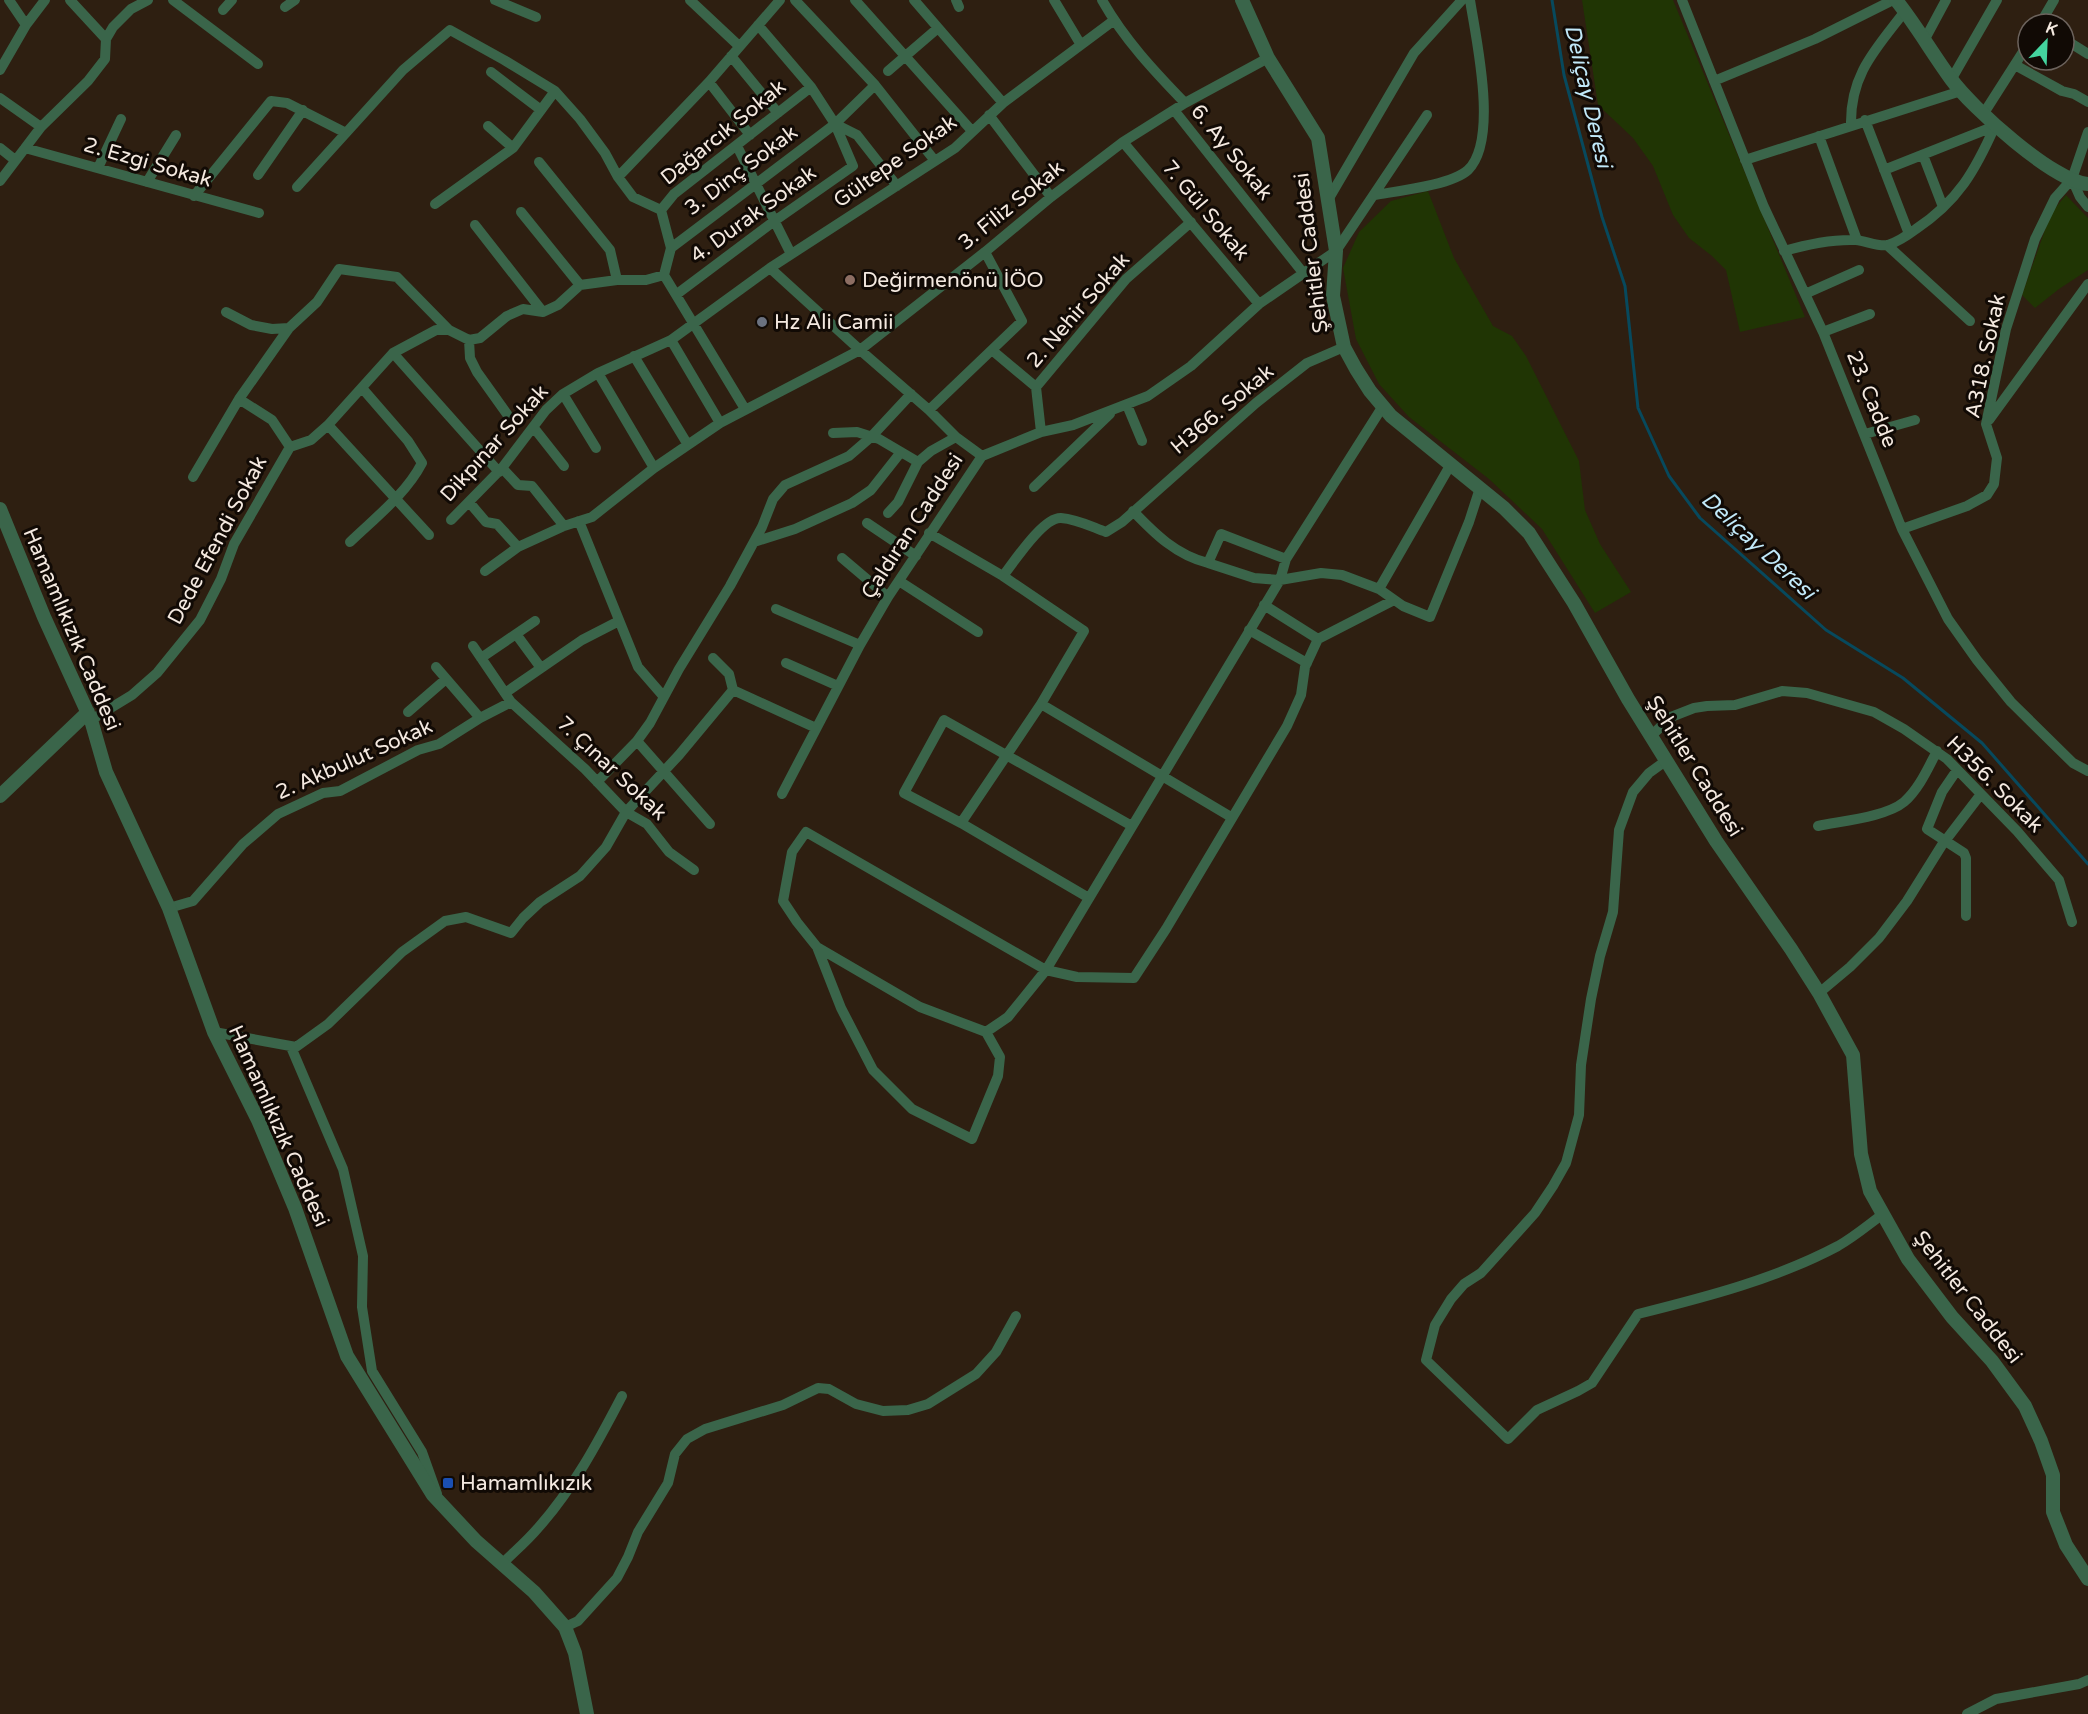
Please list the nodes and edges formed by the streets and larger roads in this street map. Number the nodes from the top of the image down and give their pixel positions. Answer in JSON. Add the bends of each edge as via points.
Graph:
{"nodes":[{"id":1,"x":9,"y":0,"type":"edge"},
{"id":2,"x":45,"y":0,"type":"edge"},
{"id":3,"x":70,"y":0,"type":"edge"},
{"id":4,"x":148,"y":0,"type":"edge"},
{"id":5,"x":173,"y":0,"type":"edge"},
{"id":6,"x":232,"y":0,"type":"edge"},
{"id":7,"x":295,"y":0,"type":"edge"},
{"id":8,"x":495,"y":0,"type":"edge"},
{"id":9,"x":690,"y":0,"type":"edge"},
{"id":10,"x":780,"y":0,"type":"edge"},
{"id":11,"x":795,"y":0,"type":"edge"},
{"id":12,"x":855,"y":0,"type":"edge"},
{"id":13,"x":914,"y":0,"type":"edge"},
{"id":14,"x":1054,"y":0,"type":"edge"},
{"id":15,"x":1102,"y":0,"type":"edge"},
{"id":16,"x":1242,"y":0,"type":"edge"},
{"id":17,"x":1462,"y":0,"type":"edge"},
{"id":18,"x":1470,"y":0,"type":"edge"},
{"id":19,"x":1682,"y":0,"type":"edge"},
{"id":20,"x":1894,"y":0,"type":"edge"},
{"id":21,"x":1946,"y":0,"type":"edge"},
{"id":22,"x":1997,"y":0,"type":"edge"},
{"id":23,"x":81,"y":4,"type":"edge"},
{"id":24,"x":285,"y":7,"type":"dead end"},
{"id":25,"x":223,"y":10,"type":"dead end"},
{"id":26,"x":1905,"y":11,"type":"junction"},
{"id":27,"x":536,"y":17,"type":"dead end"},
{"id":28,"x":1113,"y":21,"type":"junction"},
{"id":29,"x":26,"y":25,"type":"junction"},
{"id":30,"x":758,"y":25,"type":"junction"},
{"id":31,"x":938,"y":28,"type":"junction"},
{"id":32,"x":106,"y":39,"type":"junction"},
{"id":33,"x":1925,"y":39,"type":"junction"},
{"id":34,"x":1081,"y":45,"type":"junction"},
{"id":35,"x":739,"y":46,"type":"junction"},
{"id":36,"x":731,"y":56,"type":"junction"},
{"id":37,"x":905,"y":56,"type":"junction"},
{"id":38,"x":1268,"y":58,"type":"junction"},
{"id":39,"x":2,"y":63,"type":"edge"},
{"id":40,"x":258,"y":64,"type":"dead end"},
{"id":41,"x":2015,"y":65,"type":"joint"},
{"id":42,"x":888,"y":71,"type":"dead end"},
{"id":43,"x":491,"y":72,"type":"dead end"},
{"id":44,"x":709,"y":81,"type":"junction"},
{"id":45,"x":1714,"y":81,"type":"junction"},
{"id":46,"x":875,"y":86,"type":"junction"},
{"id":47,"x":1956,"y":86,"type":"junction"},
{"id":48,"x":811,"y":87,"type":"junction"},
{"id":49,"x":555,"y":91,"type":"junction"},
{"id":50,"x":0,"y":98,"type":"edge"},
{"id":51,"x":2088,"y":102,"type":"edge"},
{"id":52,"x":1003,"y":103,"type":"junction"},
{"id":53,"x":1185,"y":103,"type":"junction"},
{"id":54,"x":303,"y":110,"type":"junction"},
{"id":55,"x":541,"y":110,"type":"junction"},
{"id":56,"x":1174,"y":110,"type":"junction"},
{"id":57,"x":778,"y":113,"type":"junction"},
{"id":58,"x":1984,"y":113,"type":"junction"},
{"id":59,"x":989,"y":115,"type":"junction"},
{"id":60,"x":1427,"y":115,"type":"dead end"},
{"id":61,"x":121,"y":119,"type":"dead end"},
{"id":62,"x":1865,"y":120,"type":"junction"},
{"id":63,"x":835,"y":124,"type":"junction"},
{"id":64,"x":1851,"y":125,"type":"junction"},
{"id":65,"x":489,"y":126,"type":"dead end"},
{"id":66,"x":1995,"y":126,"type":"junction"},
{"id":67,"x":41,"y":127,"type":"junction"},
{"id":68,"x":2088,"y":130,"type":"edge"},
{"id":69,"x":972,"y":131,"type":"junction"},
{"id":70,"x":346,"y":133,"type":"junction"},
{"id":71,"x":176,"y":135,"type":"dead end"},
{"id":72,"x":750,"y":135,"type":"junction"},
{"id":73,"x":1818,"y":136,"type":"junction"},
{"id":74,"x":1123,"y":142,"type":"junction"},
{"id":75,"x":737,"y":146,"type":"junction"},
{"id":76,"x":0,"y":148,"type":"edge"},
{"id":77,"x":25,"y":148,"type":"junction"},
{"id":78,"x":513,"y":148,"type":"junction"},
{"id":79,"x":1923,"y":155,"type":"junction"},
{"id":80,"x":15,"y":160,"type":"junction"},
{"id":81,"x":1746,"y":160,"type":"junction"},
{"id":82,"x":935,"y":161,"type":"junction"},
{"id":83,"x":539,"y":162,"type":"dead end"},
{"id":84,"x":98,"y":168,"type":"junction"},
{"id":85,"x":1884,"y":170,"type":"junction"},
{"id":86,"x":258,"y":175,"type":"dead end"},
{"id":87,"x":618,"y":177,"type":"junction"},
{"id":88,"x":2072,"y":179,"type":"junction"},
{"id":89,"x":0,"y":181,"type":"edge"},
{"id":90,"x":147,"y":182,"type":"junction"},
{"id":91,"x":754,"y":183,"type":"junction"},
{"id":92,"x":2088,"y":184,"type":"edge"},
{"id":93,"x":897,"y":186,"type":"junction"},
{"id":94,"x":297,"y":187,"type":"dead end"},
{"id":95,"x":1375,"y":195,"type":"junction"},
{"id":96,"x":194,"y":196,"type":"junction"},
{"id":97,"x":1051,"y":197,"type":"junction"},
{"id":98,"x":1328,"y":200,"type":"junction"},
{"id":99,"x":435,"y":204,"type":"dead end"},
{"id":100,"x":1943,"y":207,"type":"junction"},
{"id":101,"x":2088,"y":207,"type":"edge"},
{"id":102,"x":661,"y":210,"type":"junction"},
{"id":103,"x":521,"y":212,"type":"dead end"},
{"id":104,"x":259,"y":213,"type":"dead end"},
{"id":105,"x":773,"y":222,"type":"junction"},
{"id":106,"x":1191,"y":222,"type":"junction"},
{"id":107,"x":476,"y":225,"type":"dead end"},
{"id":108,"x":1909,"y":234,"type":"junction"},
{"id":109,"x":1857,"y":240,"type":"junction"},
{"id":110,"x":1887,"y":245,"type":"junction"},
{"id":111,"x":670,"y":248,"type":"junction"},
{"id":112,"x":1336,"y":251,"type":"junction"},
{"id":113,"x":1784,"y":251,"type":"junction"},
{"id":114,"x":985,"y":252,"type":"junction"},
{"id":115,"x":791,"y":254,"type":"junction"},
{"id":116,"x":770,"y":268,"type":"junction"},
{"id":117,"x":1859,"y":270,"type":"dead end"},
{"id":118,"x":1304,"y":274,"type":"junction"},
{"id":119,"x":664,"y":275,"type":"junction"},
{"id":120,"x":617,"y":280,"type":"junction"},
{"id":121,"x":2088,"y":284,"type":"edge"},
{"id":122,"x":580,"y":285,"type":"junction"},
{"id":123,"x":677,"y":294,"type":"junction"},
{"id":124,"x":1805,"y":294,"type":"junction"},
{"id":125,"x":1258,"y":304,"type":"junction"},
{"id":126,"x":226,"y":312,"type":"dead end"},
{"id":127,"x":543,"y":312,"type":"junction"},
{"id":128,"x":1870,"y":314,"type":"dead end"},
{"id":129,"x":1970,"y":321,"type":"dead end"},
{"id":130,"x":693,"y":324,"type":"junction"},
{"id":131,"x":289,"y":328,"type":"junction"},
{"id":132,"x":449,"y":330,"type":"junction"},
{"id":133,"x":1823,"y":332,"type":"junction"},
{"id":134,"x":470,"y":340,"type":"junction"},
{"id":135,"x":670,"y":340,"type":"junction"},
{"id":136,"x":1344,"y":347,"type":"junction"},
{"id":137,"x":860,"y":350,"type":"junction"},
{"id":138,"x":993,"y":351,"type":"junction"},
{"id":139,"x":393,"y":353,"type":"junction"},
{"id":140,"x":634,"y":356,"type":"junction"},
{"id":141,"x":598,"y":373,"type":"junction"},
{"id":142,"x":1036,"y":387,"type":"junction"},
{"id":143,"x":362,"y":388,"type":"junction"},
{"id":144,"x":563,"y":394,"type":"junction"},
{"id":145,"x":911,"y":394,"type":"junction"},
{"id":146,"x":240,"y":399,"type":"junction"},
{"id":147,"x":1127,"y":405,"type":"junction"},
{"id":148,"x":1383,"y":406,"type":"junction"},
{"id":149,"x":745,"y":409,"type":"junction"},
{"id":150,"x":929,"y":410,"type":"junction"},
{"id":151,"x":1115,"y":410,"type":"junction"},
{"id":152,"x":507,"y":414,"type":"dead end"},
{"id":153,"x":1916,"y":420,"type":"dead end"},
{"id":154,"x":720,"y":423,"type":"junction"},
{"id":155,"x":1986,"y":424,"type":"junction"},
{"id":156,"x":328,"y":425,"type":"junction"},
{"id":157,"x":534,"y":428,"type":"junction"},
{"id":158,"x":1041,"y":432,"type":"junction"},
{"id":159,"x":833,"y":433,"type":"dead end"},
{"id":160,"x":1865,"y":435,"type":"junction"},
{"id":161,"x":871,"y":437,"type":"junction"},
{"id":162,"x":956,"y":437,"type":"junction"},
{"id":163,"x":1142,"y":441,"type":"dead end"},
{"id":164,"x":688,"y":445,"type":"junction"},
{"id":165,"x":290,"y":447,"type":"junction"},
{"id":166,"x":596,"y":448,"type":"dead end"},
{"id":167,"x":901,"y":452,"type":"junction"},
{"id":168,"x":982,"y":456,"type":"junction"},
{"id":169,"x":918,"y":462,"type":"junction"},
{"id":170,"x":1451,"y":464,"type":"junction"},
{"id":171,"x":564,"y":466,"type":"dead end"},
{"id":172,"x":654,"y":468,"type":"junction"},
{"id":173,"x":500,"y":470,"type":"junction"},
{"id":174,"x":194,"y":477,"type":"dead end"},
{"id":175,"x":1034,"y":487,"type":"dead end"},
{"id":176,"x":1480,"y":488,"type":"junction"},
{"id":177,"x":395,"y":498,"type":"junction"},
{"id":178,"x":469,"y":502,"type":"junction"},
{"id":179,"x":0,"y":509,"type":"edge"},
{"id":180,"x":1133,"y":512,"type":"junction"},
{"id":181,"x":888,"y":513,"type":"dead end"},
{"id":182,"x":451,"y":520,"type":"dead end"},
{"id":183,"x":579,"y":521,"type":"junction"},
{"id":184,"x":867,"y":523,"type":"dead end"},
{"id":185,"x":564,"y":526,"type":"junction"},
{"id":186,"x":1902,"y":529,"type":"junction"},
{"id":187,"x":929,"y":533,"type":"junction"},
{"id":188,"x":429,"y":535,"type":"dead end"},
{"id":189,"x":350,"y":542,"type":"dead end"},
{"id":190,"x":754,"y":542,"type":"junction"},
{"id":191,"x":518,"y":547,"type":"junction"},
{"id":192,"x":916,"y":556,"type":"junction"},
{"id":193,"x":842,"y":558,"type":"dead end"},
{"id":194,"x":1286,"y":559,"type":"junction"},
{"id":195,"x":1208,"y":563,"type":"junction"},
{"id":196,"x":485,"y":571,"type":"dead end"},
{"id":197,"x":1003,"y":576,"type":"junction"},
{"id":198,"x":899,"y":580,"type":"junction"},
{"id":199,"x":1280,"y":580,"type":"junction"},
{"id":200,"x":1379,"y":589,"type":"junction"},
{"id":201,"x":888,"y":597,"type":"junction"},
{"id":202,"x":1394,"y":600,"type":"junction"},
{"id":203,"x":1264,"y":605,"type":"junction"},
{"id":204,"x":776,"y":609,"type":"dead end"},
{"id":205,"x":535,"y":621,"type":"dead end"},
{"id":206,"x":618,"y":621,"type":"junction"},
{"id":207,"x":1249,"y":630,"type":"junction"},
{"id":208,"x":978,"y":632,"type":"dead end"},
{"id":209,"x":516,"y":633,"type":"junction"},
{"id":210,"x":1318,"y":639,"type":"junction"},
{"id":211,"x":861,"y":645,"type":"junction"},
{"id":212,"x":474,"y":646,"type":"dead end"},
{"id":213,"x":481,"y":658,"type":"junction"},
{"id":214,"x":713,"y":658,"type":"dead end"},
{"id":215,"x":786,"y":663,"type":"dead end"},
{"id":216,"x":1307,"y":663,"type":"junction"},
{"id":217,"x":436,"y":667,"type":"dead end"},
{"id":218,"x":541,"y":668,"type":"junction"},
{"id":219,"x":446,"y":679,"type":"junction"},
{"id":220,"x":838,"y":686,"type":"junction"},
{"id":221,"x":733,"y":690,"type":"junction"},
{"id":222,"x":508,"y":697,"type":"junction"},
{"id":223,"x":664,"y":697,"type":"junction"},
{"id":224,"x":1041,"y":704,"type":"junction"},
{"id":225,"x":408,"y":712,"type":"dead end"},
{"id":226,"x":89,"y":716,"type":"junction"},
{"id":227,"x":480,"y":718,"type":"junction"},
{"id":228,"x":816,"y":728,"type":"junction"},
{"id":229,"x":1652,"y":735,"type":"junction"},
{"id":230,"x":638,"y":741,"type":"junction"},
{"id":231,"x":1937,"y":751,"type":"junction"},
{"id":232,"x":1007,"y":754,"type":"junction"},
{"id":233,"x":1667,"y":760,"type":"junction"},
{"id":234,"x":1957,"y":770,"type":"junction"},
{"id":235,"x":664,"y":771,"type":"junction"},
{"id":236,"x":2088,"y":771,"type":"edge"},
{"id":237,"x":1161,"y":776,"type":"junction"},
{"id":238,"x":597,"y":782,"type":"junction"},
{"id":239,"x":782,"y":794,"type":"dead end"},
{"id":240,"x":1981,"y":794,"type":"junction"},
{"id":241,"x":0,"y":796,"type":"edge"},
{"id":242,"x":626,"y":812,"type":"junction"},
{"id":243,"x":1232,"y":817,"type":"junction"},
{"id":244,"x":961,"y":823,"type":"junction"},
{"id":245,"x":710,"y":824,"type":"dead end"},
{"id":246,"x":1132,"y":826,"type":"junction"},
{"id":247,"x":1818,"y":826,"type":"dead end"},
{"id":248,"x":1946,"y":840,"type":"junction"},
{"id":249,"x":694,"y":870,"type":"dead end"},
{"id":250,"x":1089,"y":898,"type":"junction"},
{"id":251,"x":169,"y":908,"type":"junction"},
{"id":252,"x":1966,"y":916,"type":"dead end"},
{"id":253,"x":2072,"y":922,"type":"dead end"},
{"id":254,"x":817,"y":947,"type":"junction"},
{"id":255,"x":1046,"y":970,"type":"junction"},
{"id":256,"x":1820,"y":993,"type":"junction"},
{"id":257,"x":214,"y":1032,"type":"junction"},
{"id":258,"x":986,"y":1032,"type":"junction"},
{"id":259,"x":291,"y":1047,"type":"junction"},
{"id":260,"x":1883,"y":1214,"type":"junction"},
{"id":261,"x":1016,"y":1316,"type":"dead end"},
{"id":262,"x":622,"y":1396,"type":"dead end"},
{"id":263,"x":440,"y":1502,"type":"junction"},
{"id":264,"x":502,"y":1564,"type":"junction"},
{"id":265,"x":2088,"y":1579,"type":"edge"},
{"id":266,"x":565,"y":1628,"type":"junction"},
{"id":267,"x":2088,"y":1680,"type":"edge"},
{"id":268,"x":587,"y":1714,"type":"edge"},
{"id":269,"x":1967,"y":1714,"type":"edge"}],
"edges":[{"from":1,"to":29,"type":"street"},
{"from":2,"to":29,"type":"street"},
{"from":3,"to":23,"type":"street"},
{"from":4,"to":32,"type":"street","via":[[125,15]]},
{"from":5,"to":40,"type":"street"},
{"from":6,"to":25,"type":"street"},
{"from":7,"to":24,"type":"street"},
{"from":8,"to":27,"type":"street"},
{"from":9,"to":35,"type":"street"},
{"from":10,"to":30,"type":"street"},
{"from":11,"to":46,"type":"street"},
{"from":12,"to":37,"type":"street"},
{"from":13,"to":31,"type":"street"},
{"from":14,"to":34,"type":"street"},
{"from":15,"to":28,"type":"street"},
{"from":16,"to":38,"type":"street","name":"Şehitler Caddesi"},
{"from":17,"to":98,"type":"street","via":[[1414,53]]},
{"from":18,"to":95,"type":"street","via":[[1483,78],[1482,138],[1474,161],[1467,171],[1452,178]]},
{"from":19,"to":45,"type":"street","name":"23. Cadde"},
{"from":20,"to":26,"type":"street"},
{"from":20,"to":45,"type":"street","via":[[1815,39]]},
{"from":21,"to":33,"type":"street"},
{"from":22,"to":47,"type":"street"},
{"from":23,"to":32,"type":"street"},
{"from":26,"to":33,"type":"street"},
{"from":26,"to":64,"type":"street","via":[[1864,65],[1855,86]]},
{"from":28,"to":34,"type":"street","name":"Gültepe Sokak"},
{"from":28,"to":53,"type":"street","via":[[1139,56]]},
{"from":29,"to":39,"type":"street"},
{"from":30,"to":35,"type":"street"},
{"from":30,"to":48,"type":"street"},
{"from":31,"to":37,"type":"street"},
{"from":31,"to":52,"type":"street"},
{"from":32,"to":67,"type":"street","via":[[105,59],[94,74]]},
{"from":33,"to":47,"type":"street"},
{"from":34,"to":52,"type":"street","name":"Gültepe Sokak"},
{"from":35,"to":36,"type":"street"},
{"from":36,"to":44,"type":"street"},
{"from":36,"to":57,"type":"street"},
{"from":37,"to":42,"type":"street"},
{"from":37,"to":69,"type":"street"},
{"from":38,"to":53,"type":"street","name":"3. Filiz Sokak"},
{"from":38,"to":98,"type":"street","name":"Şehitler Caddesi","via":[[1318,138]]},
{"from":41,"to":51,"type":"street"},
{"from":41,"to":58,"type":"street"},
{"from":43,"to":55,"type":"street"},
{"from":44,"to":72,"type":"street"},
{"from":44,"to":87,"type":"street"},
{"from":45,"to":81,"type":"street","name":"23. Cadde"},
{"from":46,"to":63,"type":"street","name":"3. Dinç Sokak"},
{"from":46,"to":82,"type":"street"},
{"from":47,"to":58,"type":"street"},
{"from":47,"to":62,"type":"street"},
{"from":48,"to":57,"type":"street","name":"Dağarcık Sokak"},
{"from":48,"to":63,"type":"street"},
{"from":49,"to":55,"type":"street"},
{"from":49,"to":70,"type":"street","via":[[450,30],[403,70]]},
{"from":49,"to":87,"type":"street","via":[[605,153]]},
{"from":50,"to":67,"type":"street"},
{"from":52,"to":59,"type":"street","name":"Gültepe Sokak"},
{"from":53,"to":56,"type":"street","name":"3. Filiz Sokak"},
{"from":54,"to":70,"type":"street"},
{"from":54,"to":86,"type":"street"},
{"from":54,"to":96,"type":"street","via":[[271,102]]},
{"from":55,"to":78,"type":"street"},
{"from":56,"to":74,"type":"street","name":"3. Filiz Sokak"},
{"from":56,"to":118,"type":"street","name":"6. Ay Sokak"},
{"from":57,"to":72,"type":"street","name":"Dağarcık Sokak"},
{"from":58,"to":66,"type":"street"},
{"from":59,"to":69,"type":"street","name":"Gültepe Sokak"},
{"from":59,"to":97,"type":"street"},
{"from":60,"to":95,"type":"street","name":"Çaldıran Caddesi"},
{"from":61,"to":84,"type":"street"},
{"from":62,"to":64,"type":"street"},
{"from":62,"to":85,"type":"street"},
{"from":63,"to":91,"type":"street","name":"3. Dinç Sokak"},
{"from":63,"to":93,"type":"street","via":[[857,135]]},
{"from":63,"to":105,"type":"street","name":"4. Durak Sokak","via":[[853,166]]},
{"from":64,"to":73,"type":"street"},
{"from":65,"to":78,"type":"street"},
{"from":66,"to":79,"type":"street"},
{"from":66,"to":88,"type":"street"},
{"from":66,"to":100,"type":"street","via":[[1965,185]]},
{"from":67,"to":77,"type":"street"},
{"from":68,"to":88,"type":"street"},
{"from":69,"to":82,"type":"street","name":"Gültepe Sokak"},
{"from":70,"to":94,"type":"street"},
{"from":71,"to":90,"type":"street"},
{"from":72,"to":75,"type":"street","name":"Dağarcık Sokak"},
{"from":73,"to":81,"type":"street"},
{"from":73,"to":109,"type":"street"},
{"from":74,"to":97,"type":"street","name":"3. Filiz Sokak"},
{"from":74,"to":106,"type":"street","name":"7. Gül Sokak"},
{"from":75,"to":91,"type":"street"},
{"from":75,"to":102,"type":"street","name":"Dağarcık Sokak","via":[[675,194]]},
{"from":76,"to":80,"type":"street"},
{"from":77,"to":80,"type":"street"},
{"from":77,"to":84,"type":"street","name":"2. Ezgi Sokak"},
{"from":78,"to":99,"type":"street"},
{"from":79,"to":85,"type":"street"},
{"from":79,"to":100,"type":"street"},
{"from":80,"to":89,"type":"street"},
{"from":81,"to":113,"type":"street","name":"23. Cadde"},
{"from":82,"to":93,"type":"street","name":"Gültepe Sokak"},
{"from":83,"to":120,"type":"street","via":[[610,250]]},
{"from":84,"to":90,"type":"street","name":"2. Ezgi Sokak"},
{"from":85,"to":108,"type":"street"},
{"from":87,"to":102,"type":"street","via":[[633,197]]},
{"from":88,"to":92,"type":"street"},
{"from":88,"to":101,"type":"street"},
{"from":88,"to":155,"type":"street","name":"A318. Sokak","via":[[2055,198],[2035,239],[2006,329]]},
{"from":90,"to":96,"type":"street","name":"2. Ezgi Sokak"},
{"from":91,"to":105,"type":"street"},
{"from":91,"to":111,"type":"street","name":"3. Dinç Sokak"},
{"from":93,"to":115,"type":"street","name":"Gültepe Sokak"},
{"from":95,"to":112,"type":"street","name":"Çaldıran Caddesi"},
{"from":96,"to":104,"type":"street","name":"2. Ezgi Sokak"},
{"from":97,"to":114,"type":"street","name":"3. Filiz Sokak"},
{"from":98,"to":112,"type":"street","name":"Şehitler Caddesi"},
{"from":100,"to":108,"type":"street"},
{"from":102,"to":111,"type":"street"},
{"from":103,"to":122,"type":"street"},
{"from":105,"to":115,"type":"street"},
{"from":105,"to":123,"type":"street","name":"4. Durak Sokak"},
{"from":106,"to":125,"type":"street","name":"7. Gül Sokak"},
{"from":106,"to":142,"type":"street","name":"2. Nehir Sokak","via":[[1126,279]]},
{"from":107,"to":127,"type":"street"},
{"from":108,"to":110,"type":"street"},
{"from":109,"to":110,"type":"street"},
{"from":109,"to":113,"type":"street","via":[[1821,241]]},
{"from":110,"to":129,"type":"street"},
{"from":111,"to":119,"type":"street"},
{"from":112,"to":118,"type":"street","name":"Çaldıran Caddesi"},
{"from":112,"to":136,"type":"street","name":"Şehitler Caddesi","via":[[1333,296]]},
{"from":113,"to":124,"type":"street","name":"23. Cadde"},
{"from":114,"to":137,"type":"street","name":"3. Filiz Sokak"},
{"from":114,"to":138,"type":"street","via":[[1022,321]]},
{"from":115,"to":116,"type":"street","name":"Gültepe Sokak"},
{"from":116,"to":130,"type":"street","name":"Gültepe Sokak"},
{"from":116,"to":137,"type":"street"},
{"from":117,"to":124,"type":"street"},
{"from":118,"to":125,"type":"street","name":"Çaldıran Caddesi"},
{"from":119,"to":120,"type":"street","via":[[646,280]]},
{"from":119,"to":123,"type":"street"},
{"from":120,"to":122,"type":"street"},
{"from":121,"to":155,"type":"street"},
{"from":122,"to":127,"type":"street","via":[[558,305]]},
{"from":123,"to":130,"type":"street"},
{"from":124,"to":133,"type":"street","name":"23. Cadde"},
{"from":125,"to":147,"type":"street","name":"Çaldıran Caddesi","via":[[1191,366],[1148,396]]},
{"from":126,"to":131,"type":"street","via":[[251,325]]},
{"from":127,"to":134,"type":"street","via":[[523,309],[507,316],[480,338]]},
{"from":128,"to":133,"type":"street"},
{"from":130,"to":135,"type":"street","name":"Dikpınar Sokak"},
{"from":130,"to":149,"type":"street"},
{"from":131,"to":132,"type":"street","via":[[317,302],[339,269],[397,277]]},
{"from":131,"to":146,"type":"street"},
{"from":132,"to":134,"type":"street"},
{"from":132,"to":139,"type":"street","name":"Dede Efendi Sokak","via":[[436,330]]},
{"from":133,"to":160,"type":"street","name":"23. Cadde"},
{"from":134,"to":152,"type":"street","via":[[470,358]]},
{"from":135,"to":140,"type":"street","name":"Dikpınar Sokak"},
{"from":135,"to":154,"type":"street"},
{"from":136,"to":148,"type":"street","name":"Şehitler Caddesi"},
{"from":136,"to":180,"type":"street","name":"H366. Sokak","via":[[1307,363]]},
{"from":137,"to":145,"type":"street"},
{"from":137,"to":149,"type":"street","name":"3. Filiz Sokak"},
{"from":138,"to":142,"type":"street","name":"2. Nehir Sokak"},
{"from":138,"to":150,"type":"street"},
{"from":139,"to":143,"type":"street","name":"Dede Efendi Sokak"},
{"from":139,"to":173,"type":"street"},
{"from":140,"to":141,"type":"street","name":"Dikpınar Sokak"},
{"from":140,"to":164,"type":"street"},
{"from":141,"to":144,"type":"street","name":"Dikpınar Sokak"},
{"from":141,"to":172,"type":"street"},
{"from":142,"to":158,"type":"street"},
{"from":143,"to":156,"type":"street","name":"Dede Efendi Sokak"},
{"from":143,"to":177,"type":"street","via":[[422,463]]},
{"from":144,"to":157,"type":"street","name":"Dikpınar Sokak"},
{"from":144,"to":166,"type":"street"},
{"from":145,"to":150,"type":"street"},
{"from":145,"to":161,"type":"street"},
{"from":146,"to":165,"type":"street","via":[[272,420]]},
{"from":146,"to":174,"type":"street"},
{"from":147,"to":151,"type":"street","name":"Çaldıran Caddesi"},
{"from":147,"to":163,"type":"street"},
{"from":148,"to":170,"type":"street","name":"Şehitler Caddesi"},
{"from":148,"to":194,"type":"street"},
{"from":149,"to":154,"type":"street","name":"3. Filiz Sokak"},
{"from":150,"to":162,"type":"street"},
{"from":151,"to":158,"type":"street","name":"Çaldıran Caddesi"},
{"from":151,"to":175,"type":"street"},
{"from":153,"to":160,"type":"street"},
{"from":154,"to":164,"type":"street","name":"3. Filiz Sokak"},
{"from":155,"to":186,"type":"street","name":"A318. Sokak","via":[[1997,458],[1994,484],[1987,495]]},
{"from":156,"to":165,"type":"street","name":"Dede Efendi Sokak","via":[[311,440]]},
{"from":156,"to":177,"type":"street"},
{"from":157,"to":171,"type":"street"},
{"from":157,"to":173,"type":"street","name":"Dikpınar Sokak"},
{"from":158,"to":168,"type":"street","name":"Çaldıran Caddesi"},
{"from":159,"to":161,"type":"street","via":[[857,432]]},
{"from":160,"to":186,"type":"street","name":"23. Cadde"},
{"from":161,"to":167,"type":"street"},
{"from":161,"to":190,"type":"street","via":[[849,456],[784,485],[773,499]]},
{"from":162,"to":168,"type":"street"},
{"from":162,"to":169,"type":"street"},
{"from":164,"to":172,"type":"street","name":"3. Filiz Sokak"},
{"from":165,"to":226,"type":"street","name":"Dede Efendi Sokak","via":[[234,544],[200,620],[157,673],[132,695]]},
{"from":167,"to":169,"type":"street"},
{"from":167,"to":190,"type":"street","via":[[871,490],[852,502],[795,529]]},
{"from":168,"to":187,"type":"street","name":"Çaldıran Caddesi"},
{"from":169,"to":181,"type":"street","via":[[898,502]]},
{"from":170,"to":176,"type":"street","name":"Şehitler Caddesi"},
{"from":170,"to":200,"type":"street"},
{"from":172,"to":183,"type":"street","name":"3. Filiz Sokak","via":[[603,510]]},
{"from":173,"to":178,"type":"street","name":"Dikpınar Sokak"},
{"from":173,"to":185,"type":"street","via":[[518,485],[532,486]]},
{"from":176,"to":202,"type":"street","via":[[1430,617]]},
{"from":176,"to":229,"type":"street","name":"Şehitler Caddesi","via":[[1529,533]]},
{"from":177,"to":188,"type":"street"},
{"from":177,"to":189,"type":"street"},
{"from":178,"to":182,"type":"street","name":"Dikpınar Sokak"},
{"from":178,"to":191,"type":"street","via":[[486,522],[497,524]]},
{"from":179,"to":226,"type":"street","name":"Hamamlıkızık Caddesi"},
{"from":180,"to":195,"type":"street","via":[[1176,551]]},
{"from":180,"to":197,"type":"street","name":"H366. Sokak","via":[[1106,532],[1059,518],[1045,524]]},
{"from":183,"to":185,"type":"street","name":"3. Filiz Sokak"},
{"from":183,"to":206,"type":"street"},
{"from":184,"to":192,"type":"street"},
{"from":185,"to":191,"type":"street","name":"3. Filiz Sokak"},
{"from":186,"to":236,"type":"street","name":"23. Cadde","via":[[1948,619],[1977,660],[2011,702],[2073,763]]},
{"from":187,"to":192,"type":"street","name":"Çaldıran Caddesi"},
{"from":187,"to":197,"type":"street"},
{"from":190,"to":223,"type":"street"},
{"from":191,"to":196,"type":"street","name":"3. Filiz Sokak"},
{"from":192,"to":198,"type":"street","name":"Çaldıran Caddesi"},
{"from":193,"to":201,"type":"street"},
{"from":194,"to":195,"type":"street","via":[[1221,534]]},
{"from":194,"to":199,"type":"street"},
{"from":195,"to":199,"type":"street","via":[[1254,578]]},
{"from":197,"to":224,"type":"street","via":[[1084,631]]},
{"from":198,"to":201,"type":"street","name":"Çaldıran Caddesi"},
{"from":198,"to":208,"type":"street"},
{"from":199,"to":200,"type":"street","via":[[1321,573],[1342,575]]},
{"from":199,"to":203,"type":"street"},
{"from":200,"to":202,"type":"street"},
{"from":201,"to":211,"type":"street","name":"Çaldıran Caddesi"},
{"from":202,"to":210,"type":"street"},
{"from":203,"to":207,"type":"street"},
{"from":203,"to":210,"type":"street"},
{"from":204,"to":211,"type":"street"},
{"from":205,"to":209,"type":"street"},
{"from":206,"to":218,"type":"street"},
{"from":206,"to":223,"type":"street","via":[[638,667]]},
{"from":207,"to":216,"type":"street"},
{"from":207,"to":237,"type":"street"},
{"from":209,"to":213,"type":"street"},
{"from":209,"to":218,"type":"street"},
{"from":210,"to":216,"type":"street"},
{"from":211,"to":220,"type":"street","name":"Çaldıran Caddesi"},
{"from":212,"to":213,"type":"street","name":"7. Çınar Sokak"},
{"from":213,"to":222,"type":"street","name":"7. Çınar Sokak"},
{"from":214,"to":221,"type":"street","via":[[729,674]]},
{"from":215,"to":220,"type":"street"},
{"from":216,"to":243,"type":"street","via":[[1301,695],[1287,726]]},
{"from":217,"to":219,"type":"street"},
{"from":218,"to":222,"type":"street"},
{"from":219,"to":225,"type":"street"},
{"from":219,"to":227,"type":"street"},
{"from":220,"to":228,"type":"street","name":"Çaldıran Caddesi"},
{"from":221,"to":228,"type":"street"},
{"from":221,"to":235,"type":"street"},
{"from":222,"to":227,"type":"street","name":"2. Akbulut Sokak"},
{"from":222,"to":238,"type":"street","name":"7. Çınar Sokak"},
{"from":223,"to":230,"type":"street"},
{"from":224,"to":232,"type":"street"},
{"from":224,"to":237,"type":"street"},
{"from":226,"to":241,"type":"street"},
{"from":226,"to":251,"type":"street","name":"Hamamlıkızık Caddesi","via":[[106,772]]},
{"from":227,"to":251,"type":"street","name":"2. Akbulut Sokak","via":[[439,744],[418,750],[348,788],[323,793],[278,814],[243,844],[193,901]]},
{"from":228,"to":239,"type":"street","name":"Çaldıran Caddesi"},
{"from":229,"to":231,"type":"street","name":"H356. Sokak","via":[[1671,717],[1694,708],[1735,705],[1782,691],[1807,693],[1874,712]]},
{"from":229,"to":233,"type":"street","name":"Şehitler Caddesi"},
{"from":230,"to":235,"type":"street"},
{"from":230,"to":238,"type":"street"},
{"from":231,"to":234,"type":"street","name":"H356. Sokak"},
{"from":231,"to":247,"type":"street","via":[[1922,780],[1902,804],[1866,817]]},
{"from":232,"to":244,"type":"street"},
{"from":232,"to":244,"type":"street","via":[[944,720],[904,793]]},
{"from":232,"to":246,"type":"street"},
{"from":233,"to":256,"type":"street","name":"Şehitler Caddesi","via":[[1716,841]]},
{"from":233,"to":260,"type":"street","via":[[1649,773],[1634,792],[1618,830],[1613,912],[1591,999],[1581,1065],[1579,1114],[1566,1163],[1535,1213],[1481,1274],[1464,1284],[1451,1299],[1435,1325],[1426,1360],[1508,1439],[1537,1410],[1592,1383],[1638,1314],[1718,1293],[1805,1262],[1840,1245]]},
{"from":234,"to":240,"type":"street","name":"H356. Sokak"},
{"from":234,"to":248,"type":"street","via":[[1942,792],[1927,829]]},
{"from":235,"to":242,"type":"street"},
{"from":235,"to":245,"type":"street"},
{"from":237,"to":243,"type":"street"},
{"from":237,"to":246,"type":"street"},
{"from":238,"to":242,"type":"street","name":"7. Çınar Sokak"},
{"from":240,"to":248,"type":"street"},
{"from":240,"to":253,"type":"street","name":"H356. Sokak","via":[[2059,880]]},
{"from":242,"to":249,"type":"street","name":"7. Çınar Sokak","via":[[646,824],[669,852]]},
{"from":242,"to":259,"type":"street","via":[[606,847],[580,876],[540,902],[511,933],[466,917],[445,921],[402,952],[328,1024]]},
{"from":243,"to":255,"type":"street","via":[[1134,978],[1077,977]]},
{"from":244,"to":250,"type":"street"},
{"from":246,"to":250,"type":"street"},
{"from":248,"to":252,"type":"street","via":[[1966,858]]},
{"from":248,"to":256,"type":"street","via":[[1879,938]]},
{"from":250,"to":255,"type":"street"},
{"from":251,"to":257,"type":"street","name":"Hamamlıkızık Caddesi"},
{"from":254,"to":255,"type":"street","via":[[783,901],[792,852],[806,832]]},
{"from":254,"to":258,"type":"street","via":[[920,1008]]},
{"from":254,"to":258,"type":"street","via":[[841,1008],[873,1070],[912,1109],[972,1139],[998,1076],[1000,1058]]},
{"from":255,"to":258,"type":"street","via":[[1008,1017]]},
{"from":256,"to":260,"type":"street","name":"Şehitler Caddesi","via":[[1852,1055],[1861,1154],[1870,1191]]},
{"from":257,"to":259,"type":"street"},
{"from":257,"to":263,"type":"street","name":"Hamamlıkızık Caddesi","via":[[258,1120],[295,1208],[347,1356]]},
{"from":259,"to":263,"type":"street","via":[[343,1169],[363,1256],[362,1307],[372,1371],[422,1452]]},
{"from":260,"to":265,"type":"street","name":"Şehitler Caddesi","via":[[1908,1259],[2025,1406],[2053,1476],[2053,1512],[2066,1545]]},
{"from":261,"to":266,"type":"street","via":[[996,1352],[976,1374],[928,1404],[883,1411],[818,1388],[783,1405],[705,1429],[687,1439],[675,1454],[668,1483],[638,1532],[617,1578],[578,1622]]},
{"from":262,"to":264,"type":"street","via":[[564,1496]]},
{"from":263,"to":264,"type":"street","name":"Hamamlıkızık Caddesi"},
{"from":264,"to":266,"type":"street","name":"Hamamlıkızık Caddesi","via":[[534,1592]]},
{"from":266,"to":268,"type":"street","name":"Hamamlıkızık Caddesi","via":[[575,1653]]},
{"from":267,"to":269,"type":"street","via":[[1996,1699]]}]}
